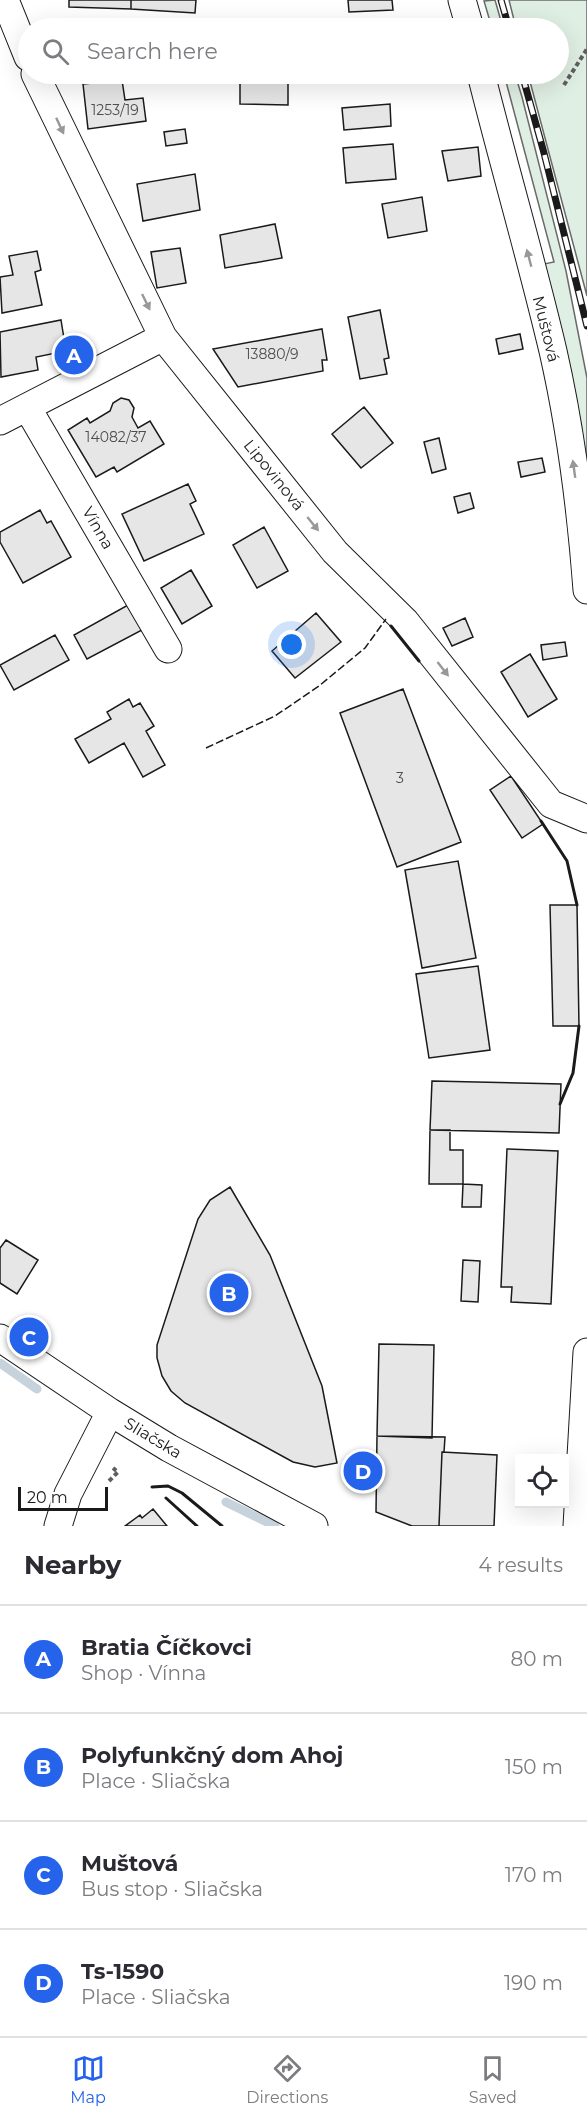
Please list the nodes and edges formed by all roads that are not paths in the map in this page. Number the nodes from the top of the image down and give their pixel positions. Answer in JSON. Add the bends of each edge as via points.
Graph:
{"nodes":[{"id":1,"x":5,"y":0,"type":"edge"},
{"id":2,"x":462,"y":0,"type":"edge"},
{"id":3,"x":467,"y":18,"type":"edge"},
{"id":4,"x":18,"y":32,"type":"edge"},
{"id":5,"x":40,"y":84,"type":"edge"},
{"id":6,"x":484,"y":84,"type":"edge"},
{"id":7,"x":163,"y":337,"type":"junction"},
{"id":8,"x":27,"y":407,"type":"junction"},
{"id":9,"x":0,"y":421,"type":"edge"},
{"id":10,"x":587,"y":590,"type":"edge"},
{"id":11,"x":168,"y":649,"type":"dead end"},
{"id":12,"x":587,"y":819,"type":"edge"},
{"id":13,"x":0,"y":1338,"type":"edge"},
{"id":14,"x":587,"y":1352,"type":"edge"},
{"id":15,"x":110,"y":1412,"type":"junction"},
{"id":16,"x":58,"y":1526,"type":"edge"},
{"id":17,"x":314,"y":1526,"type":"edge"},
{"id":18,"x":577,"y":1526,"type":"edge"}],
"edges":[{"from":1,"to":4,"type":"street"},
{"from":2,"to":3,"type":"street"},
{"from":5,"to":7,"type":"street","name":"Lipovinová","one_way":true},
{"from":10,"to":6,"type":"street","name":"Muštová","one_way":true,"via":[[573,462],[553,353]]},
{"from":7,"to":8,"type":"street"},
{"from":7,"to":12,"type":"street","name":"Lipovinová","one_way":true,"via":[[335,552],[405,621],[552,804]]},
{"from":8,"to":9,"type":"street"},
{"from":8,"to":11,"type":"street","name":"Vínna"},
{"from":13,"to":15,"type":"street","name":"Sliačska"},
{"from":14,"to":18,"type":"street"},
{"from":15,"to":16,"type":"street","via":[[68,1494]]},
{"from":15,"to":17,"type":"street","name":"Sliačska"}]}
